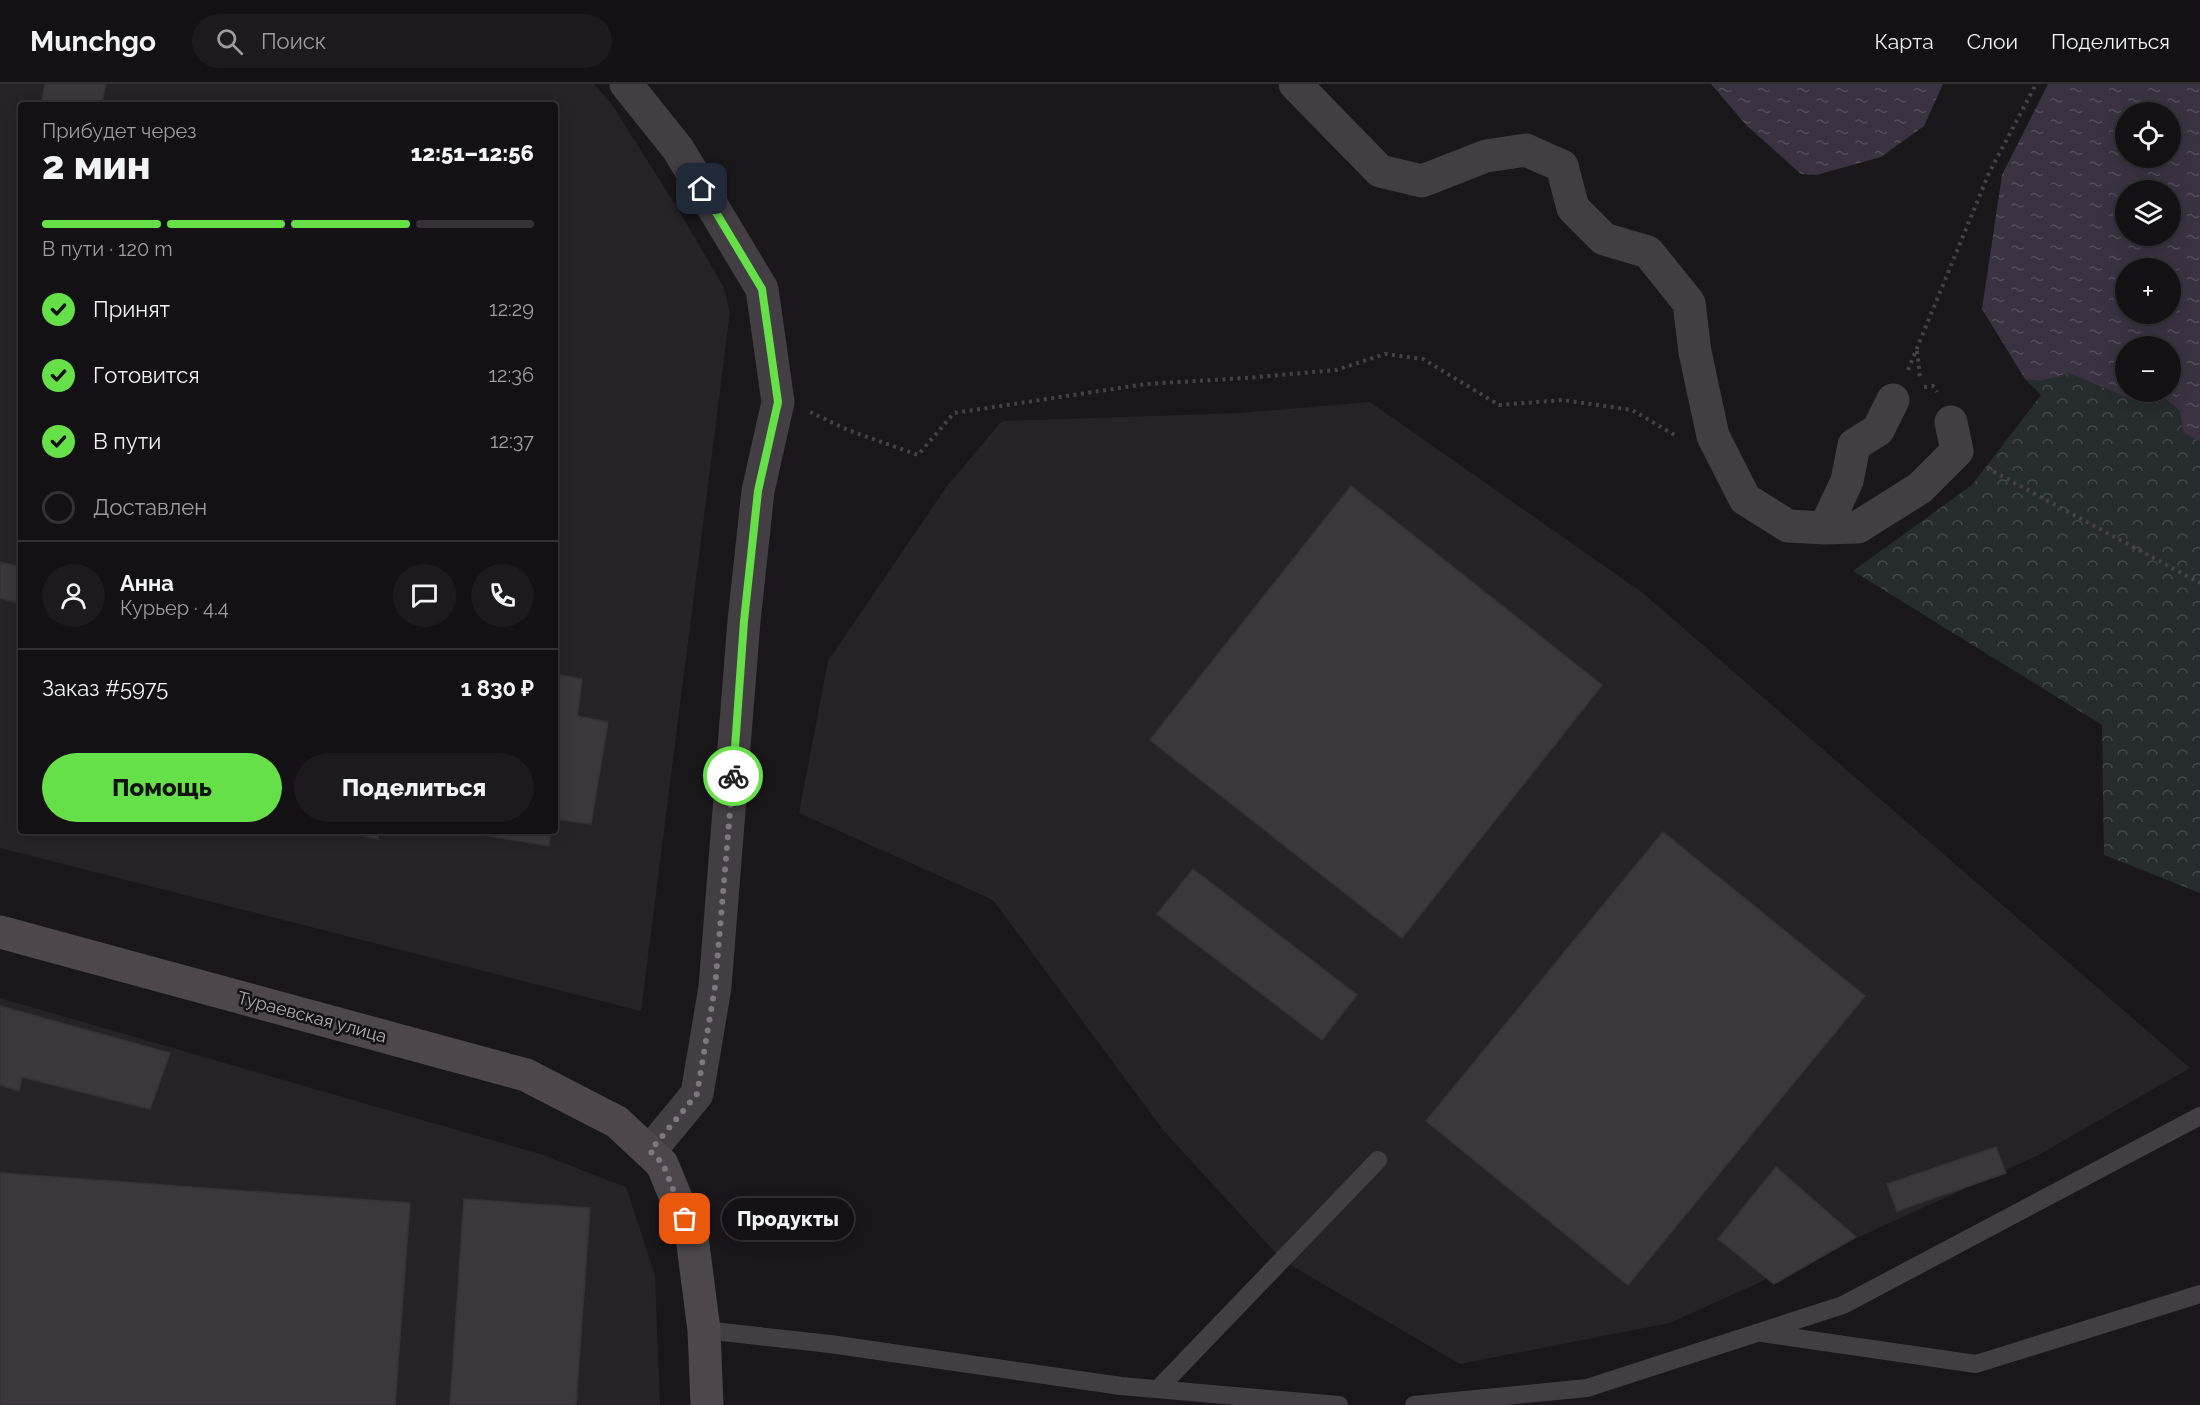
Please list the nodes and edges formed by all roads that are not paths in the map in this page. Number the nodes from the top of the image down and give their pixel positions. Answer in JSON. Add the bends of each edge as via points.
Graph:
{"nodes":[{"id":1,"x":626,"y":84,"type":"edge"},
{"id":2,"x":1295,"y":84,"type":"edge"},
{"id":3,"x":1908,"y":399,"type":"road end"},
{"id":4,"x":1954,"y":437,"type":"road end"},
{"id":5,"x":1825,"y":528,"type":"junction"},
{"id":6,"x":0,"y":932,"type":"edge"},
{"id":7,"x":2200,"y":1116,"type":"edge"},
{"id":8,"x":650,"y":1151,"type":"junction"},
{"id":9,"x":1378,"y":1160,"type":"dead end"},
{"id":10,"x":2200,"y":1294,"type":"edge"},
{"id":11,"x":704,"y":1330,"type":"junction"},
{"id":12,"x":1758,"y":1333,"type":"junction"},
{"id":13,"x":1158,"y":1389,"type":"junction"},
{"id":14,"x":1214,"y":1400,"type":"edge"},
{"id":15,"x":707,"y":1405,"type":"edge"},
{"id":16,"x":1340,"y":1405,"type":"edge"},
{"id":17,"x":1414,"y":1405,"type":"edge"}],
"edges":[{"from":1,"to":8,"type":"street","via":[[678,149],[762,289],[778,402],[758,491],[715,987],[697,1094]]},
{"from":2,"to":5,"type":"street","via":[[1380,171],[1422,181],[1486,156],[1526,150],[1562,166],[1574,207],[1604,240],[1648,252],[1689,303],[1713,436],[1745,500],[1788,526]]},
{"from":3,"to":5,"type":"street","via":[[1878,430],[1854,445],[1847,481]]},
{"from":4,"to":5,"type":"street","via":[[1920,488],[1858,527]]},
{"from":6,"to":8,"type":"main road","name":"Тураевская улица","via":[[526,1075],[617,1122]]},
{"from":7,"to":12,"type":"lane","via":[[1843,1305]]},
{"from":8,"to":11,"type":"main road","name":"Тураевская улица","via":[[663,1164],[692,1237]]},
{"from":9,"to":13,"type":"lane"},
{"from":10,"to":12,"type":"lane","via":[[1976,1364]]},
{"from":11,"to":13,"type":"lane"},
{"from":11,"to":15,"type":"main road","name":"Тураевская улица"},
{"from":12,"to":17,"type":"lane","via":[[1587,1388]]},
{"from":13,"to":14,"type":"lane"},
{"from":14,"to":16,"type":"lane"}]}
